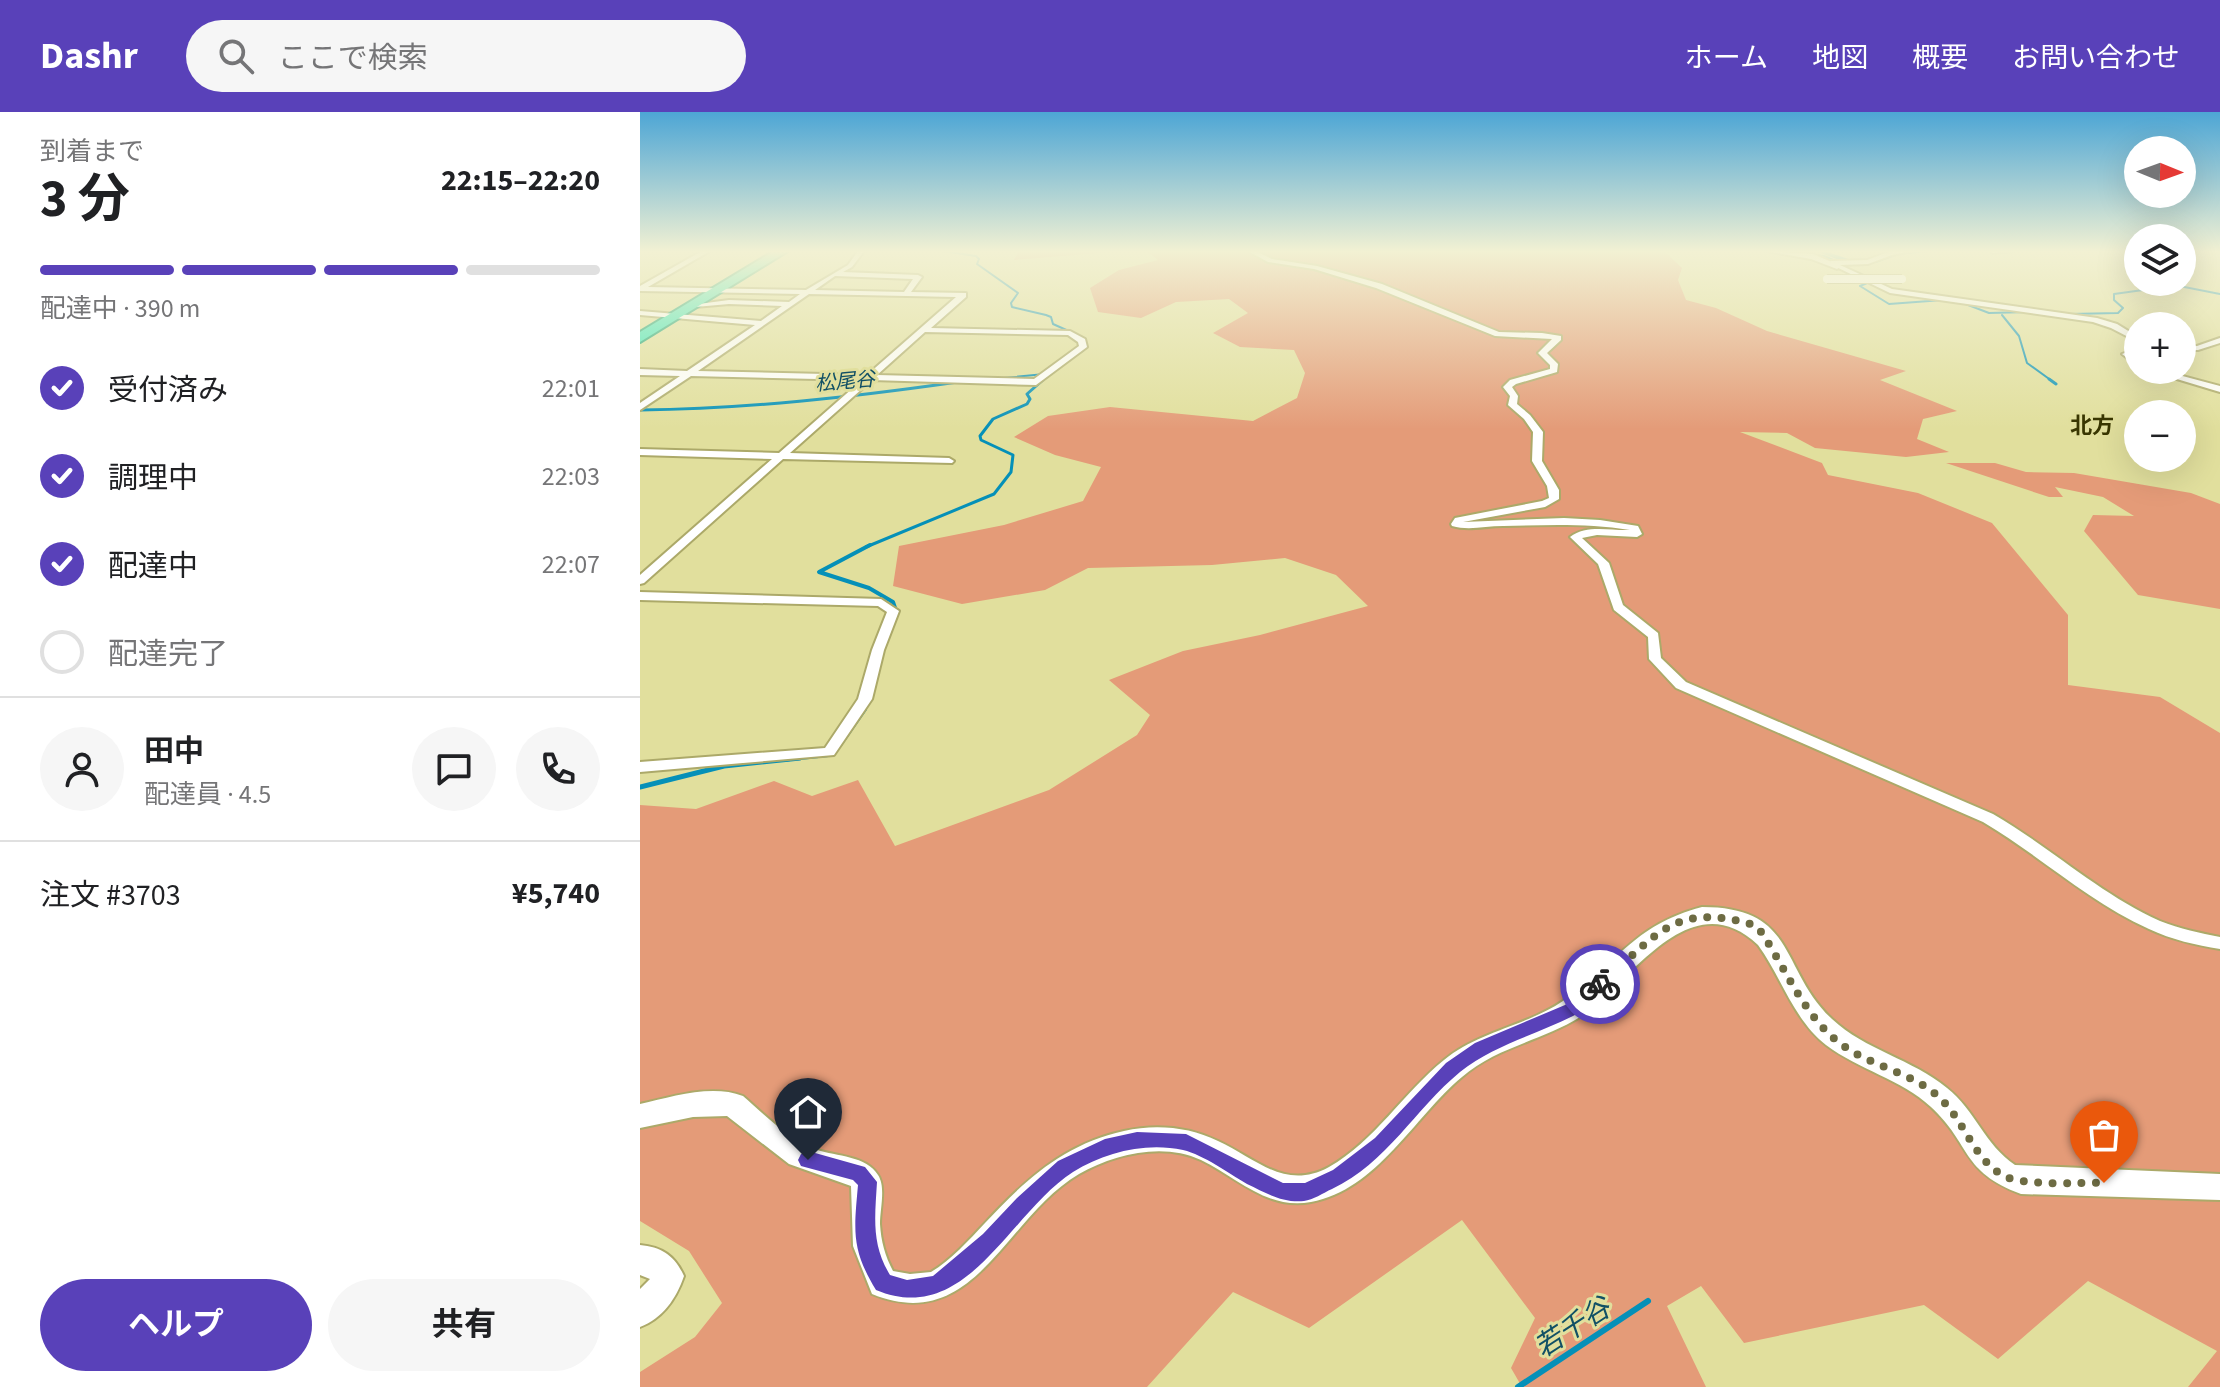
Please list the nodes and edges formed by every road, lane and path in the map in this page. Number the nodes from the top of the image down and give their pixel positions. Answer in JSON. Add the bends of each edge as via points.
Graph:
{"nodes":[{"id":1,"x":685,"y":310,"type":"edge"},
{"id":2,"x":781,"y":310,"type":"edge"},
{"id":3,"x":946,"y":310,"type":"edge"},
{"id":4,"x":1440,"y":310,"type":"edge"},
{"id":5,"x":2027,"y":310,"type":"edge"},
{"id":6,"x":640,"y":313,"type":"edge"},
{"id":7,"x":674,"y":317,"type":"junction"},
{"id":8,"x":763,"y":323,"type":"junction"},
{"id":9,"x":925,"y":330,"type":"junction"},
{"id":10,"x":2124,"y":332,"type":"edge"},
{"id":11,"x":640,"y":338,"type":"edge"},
{"id":12,"x":2220,"y":340,"type":"edge"},
{"id":13,"x":2196,"y":348,"type":"edge"},
{"id":14,"x":640,"y":372,"type":"edge"},
{"id":15,"x":689,"y":373,"type":"junction"},
{"id":16,"x":871,"y":378,"type":"junction"},
{"id":17,"x":2196,"y":382,"type":"edge"},
{"id":18,"x":2220,"y":389,"type":"edge"},
{"id":19,"x":640,"y":407,"type":"edge"},
{"id":20,"x":640,"y":452,"type":"edge"},
{"id":21,"x":782,"y":456,"type":"junction"},
{"id":22,"x":949,"y":461,"type":"dead end"},
{"id":23,"x":640,"y":581,"type":"edge"},
{"id":24,"x":640,"y":596,"type":"edge"},
{"id":25,"x":640,"y":767,"type":"edge"},
{"id":26,"x":2220,"y":943,"type":"edge"},
{"id":27,"x":640,"y":1116,"type":"edge"},
{"id":28,"x":2220,"y":1187,"type":"edge"},
{"id":29,"x":640,"y":1260,"type":"edge"},
{"id":30,"x":640,"y":1311,"type":"edge"}],
"edges":[{"from":1,"to":7,"type":"highway"},
{"from":2,"to":8,"type":"street"},
{"from":3,"to":9,"type":"street"},
{"from":4,"to":26,"type":"street","via":[[1498,334],[1558,338],[1542,353],[1554,370],[1507,387],[1514,408],[1538,432],[1536,457],[1554,499],[1456,524],[1634,528],[1637,534],[1575,537],[1603,563],[1618,607],[1654,636],[1655,659],[1681,685],[1975,812],[2043,850],[2147,924]]},
{"from":5,"to":10,"type":"street","via":[[2094,320]]},
{"from":6,"to":7,"type":"street"},
{"from":7,"to":8,"type":"street"},
{"from":7,"to":11,"type":"highway"},
{"from":8,"to":15,"type":"street"},
{"from":9,"to":16,"type":"street"},
{"from":9,"to":16,"type":"street","via":[[1070,333],[1083,347],[1036,382]]},
{"from":12,"to":13,"type":"street"},
{"from":14,"to":15,"type":"street"},
{"from":15,"to":16,"type":"street"},
{"from":15,"to":19,"type":"street"},
{"from":16,"to":21,"type":"street"},
{"from":17,"to":18,"type":"street"},
{"from":20,"to":21,"type":"street"},
{"from":21,"to":22,"type":"street"},
{"from":21,"to":23,"type":"street"},
{"from":24,"to":25,"type":"street","via":[[881,603],[893,611],[865,699],[829,752]]},
{"from":27,"to":28,"type":"main road","via":[[693,1105],[733,1104],[808,1160],[859,1173],[867,1182],[864,1237],[883,1283],[907,1290],[938,1285],[1065,1167],[1105,1147],[1137,1140],[1186,1142],[1281,1192],[1306,1192],[1339,1176],[1381,1144],[1452,1069],[1481,1048],[1571,1010],[1638,947],[1677,923],[1727,916],[1757,926],[1819,1026],[1844,1046],[1939,1097],[1980,1156],[2003,1176],[2021,1181]]},
{"from":29,"to":30,"type":"main road","via":[[654,1261],[668,1276],[664,1288]]}]}
